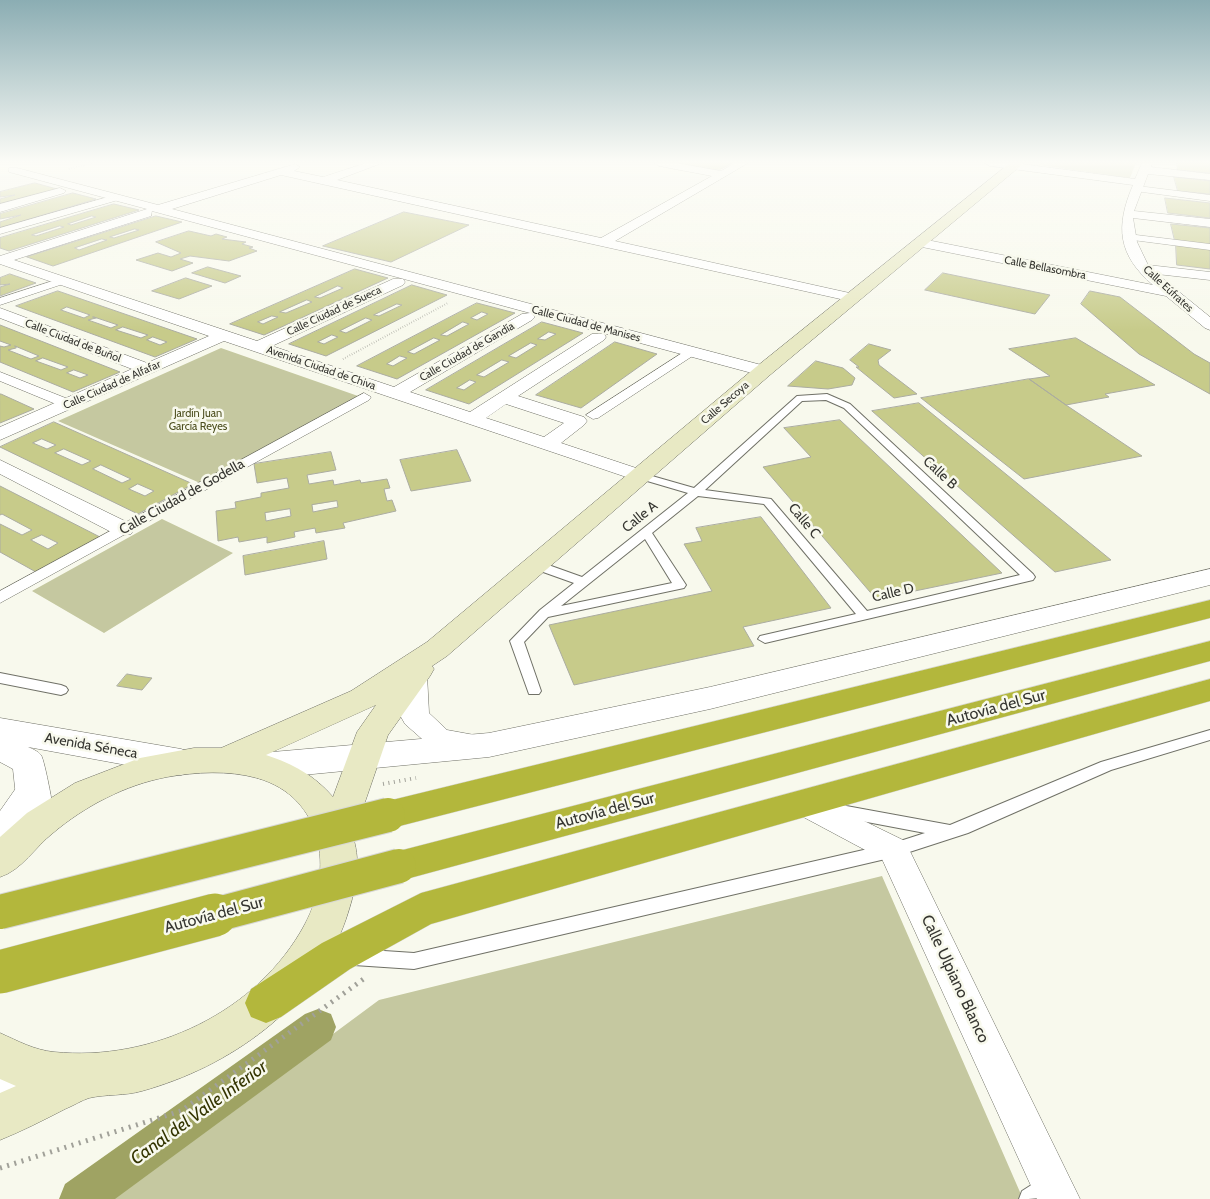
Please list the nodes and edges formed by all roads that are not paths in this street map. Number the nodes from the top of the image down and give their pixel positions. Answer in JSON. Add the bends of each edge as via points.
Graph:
{"nodes":[{"id":1,"x":44,"y":219,"type":"edge"},
{"id":2,"x":128,"y":219,"type":"edge"},
{"id":3,"x":182,"y":219,"type":"edge"},
{"id":4,"x":494,"y":219,"type":"edge"},
{"id":5,"x":644,"y":219,"type":"edge"},
{"id":6,"x":951,"y":219,"type":"edge"},
{"id":7,"x":1128,"y":219,"type":"edge"},
{"id":8,"x":1173,"y":219,"type":"edge"},
{"id":9,"x":1210,"y":223,"type":"edge"},
{"id":10,"x":0,"y":232,"type":"edge"},
{"id":11,"x":1128,"y":237,"type":"junction"},
{"id":12,"x":602,"y":243,"type":"junction"},
{"id":13,"x":922,"y":243,"type":"junction"},
{"id":14,"x":1210,"y":247,"type":"edge"},
{"id":15,"x":0,"y":260,"type":"edge"},
{"id":16,"x":17,"y":266,"type":"junction"},
{"id":17,"x":1144,"y":268,"type":"junction"},
{"id":18,"x":0,"y":271,"type":"edge"},
{"id":19,"x":1210,"y":276,"type":"edge"},
{"id":20,"x":404,"y":279,"type":"junction"},
{"id":21,"x":62,"y":281,"type":"junction"},
{"id":22,"x":1168,"y":292,"type":"junction"},
{"id":23,"x":854,"y":298,"type":"junction"},
{"id":24,"x":0,"y":302,"type":"edge"},
{"id":25,"x":1191,"y":310,"type":"junction"},
{"id":26,"x":0,"y":313,"type":"edge"},
{"id":27,"x":1210,"y":313,"type":"edge"},
{"id":28,"x":532,"y":314,"type":"junction"},
{"id":29,"x":1210,"y":325,"type":"edge"},
{"id":30,"x":603,"y":333,"type":"junction"},
{"id":31,"x":224,"y":335,"type":"junction"},
{"id":32,"x":258,"y":347,"type":"junction"},
{"id":33,"x":690,"y":352,"type":"junction"},
{"id":34,"x":146,"y":369,"type":"junction"},
{"id":35,"x":763,"y":371,"type":"junction"},
{"id":36,"x":0,"y":376,"type":"edge"},
{"id":37,"x":396,"y":393,"type":"junction"},
{"id":38,"x":827,"y":397,"type":"joint"},
{"id":39,"x":364,"y":398,"type":"dead end"},
{"id":40,"x":505,"y":398,"type":"junction"},
{"id":41,"x":68,"y":404,"type":"junction"},
{"id":42,"x":592,"y":415,"type":"dead end"},
{"id":43,"x":473,"y":418,"type":"junction"},
{"id":44,"x":0,"y":434,"type":"edge"},
{"id":45,"x":547,"y":444,"type":"junction"},
{"id":46,"x":0,"y":466,"type":"edge"},
{"id":47,"x":641,"y":476,"type":"junction"},
{"id":48,"x":696,"y":492,"type":"junction"},
{"id":49,"x":123,"y":529,"type":"junction"},
{"id":50,"x":646,"y":532,"type":"junction"},
{"id":51,"x":536,"y":565,"type":"junction"},
{"id":52,"x":1029,"y":577,"type":"joint"},
{"id":53,"x":1210,"y":577,"type":"edge"},
{"id":54,"x":584,"y":582,"type":"junction"},
{"id":55,"x":0,"y":598,"type":"edge"},
{"id":56,"x":1210,"y":608,"type":"edge"},
{"id":57,"x":544,"y":613,"type":"junction"},
{"id":58,"x":864,"y":615,"type":"junction"},
{"id":59,"x":765,"y":638,"type":"dead end"},
{"id":60,"x":437,"y":649,"type":"junction"},
{"id":61,"x":1210,"y":651,"type":"edge"},
{"id":62,"x":414,"y":675,"type":"junction"},
{"id":63,"x":0,"y":678,"type":"edge"},
{"id":64,"x":61,"y":690,"type":"dead end"},
{"id":65,"x":1210,"y":690,"type":"edge"},
{"id":66,"x":534,"y":691,"type":"dead end"},
{"id":67,"x":0,"y":730,"type":"edge"},
{"id":68,"x":1210,"y":735,"type":"edge"},
{"id":69,"x":489,"y":745,"type":"junction"},
{"id":70,"x":0,"y":747,"type":"edge"},
{"id":71,"x":365,"y":756,"type":"junction"},
{"id":72,"x":226,"y":760,"type":"junction"},
{"id":73,"x":181,"y":762,"type":"junction"},
{"id":74,"x":261,"y":766,"type":"junction"},
{"id":75,"x":806,"y":804,"type":"junction"},
{"id":76,"x":951,"y":832,"type":"junction"},
{"id":77,"x":15,"y":834,"type":"edge"},
{"id":78,"x":336,"y":836,"type":"junction"},
{"id":79,"x":894,"y":850,"type":"junction"},
{"id":80,"x":0,"y":862,"type":"edge"},
{"id":81,"x":0,"y":912,"type":"edge"},
{"id":82,"x":336,"y":956,"type":"junction"},
{"id":83,"x":0,"y":972,"type":"edge"},
{"id":84,"x":266,"y":1003,"type":"junction"},
{"id":85,"x":0,"y":1056,"type":"edge"},
{"id":86,"x":74,"y":1076,"type":"junction"},
{"id":87,"x":0,"y":1083,"type":"edge"},
{"id":88,"x":0,"y":1117,"type":"edge"},
{"id":89,"x":1047,"y":1194,"type":"edge"}],
"edges":[{"from":1,"to":10,"type":"street"},
{"from":2,"to":15,"type":"street"},
{"from":3,"to":20,"type":"street","name":"Calle Ciudad de Manises"},
{"from":4,"to":12,"type":"street"},
{"from":5,"to":12,"type":"street"},
{"from":6,"to":13,"type":"main road","name":"Calle Secoya"},
{"from":7,"to":11,"type":"street","name":"Calle Eúfrates"},
{"from":8,"to":9,"type":"street"},
{"from":11,"to":14,"type":"street"},
{"from":11,"to":17,"type":"street","name":"Calle Eúfrates"},
{"from":12,"to":23,"type":"street"},
{"from":13,"to":22,"type":"street","name":"Calle Bellasombra"},
{"from":13,"to":23,"type":"main road","name":"Calle Secoya"},
{"from":15,"to":16,"type":"street","name":"Avenida Ciudad de Chiva"},
{"from":16,"to":18,"type":"street"},
{"from":16,"to":21,"type":"street","name":"Avenida Ciudad de Chiva"},
{"from":17,"to":19,"type":"street"},
{"from":17,"to":22,"type":"street","name":"Calle Eúfrates"},
{"from":20,"to":28,"type":"street","name":"Calle Ciudad de Manises","via":[[469,292]]},
{"from":20,"to":32,"type":"street","name":"Calle Ciudad de Sueca"},
{"from":21,"to":24,"type":"street"},
{"from":21,"to":31,"type":"street","name":"Avenida Ciudad de Chiva"},
{"from":22,"to":25,"type":"street","name":"Calle Eúfrates"},
{"from":23,"to":35,"type":"main road","name":"Calle Secoya"},
{"from":25,"to":27,"type":"street"},
{"from":25,"to":29,"type":"street","name":"Calle Eúfrates"},
{"from":26,"to":34,"type":"street","name":"Calle Ciudad de Buñol"},
{"from":28,"to":30,"type":"street","name":"Calle Ciudad de Manises"},
{"from":28,"to":37,"type":"street","name":"Calle Ciudad de Gandía"},
{"from":30,"to":33,"type":"street","name":"Calle Ciudad de Manises"},
{"from":30,"to":40,"type":"street"},
{"from":31,"to":32,"type":"street","name":"Avenida Ciudad de Chiva"},
{"from":31,"to":34,"type":"street","name":"Calle Ciudad de Alfafar"},
{"from":32,"to":37,"type":"street","name":"Avenida Ciudad de Chiva"},
{"from":33,"to":35,"type":"street","name":"Calle Ciudad de Manises"},
{"from":33,"to":42,"type":"street"},
{"from":34,"to":41,"type":"street","name":"Calle Ciudad de Alfafar"},
{"from":35,"to":47,"type":"main road","name":"Calle Secoya"},
{"from":36,"to":41,"type":"street"},
{"from":37,"to":43,"type":"street","name":"Avenida Ciudad de Chiva"},
{"from":38,"to":48,"type":"lane","name":"Calle A","via":[[800,398]]},
{"from":38,"to":52,"type":"lane","name":"Calle B","via":[[847,406]]},
{"from":39,"to":49,"type":"street","name":"Calle Ciudad de Godella"},
{"from":40,"to":43,"type":"street"},
{"from":40,"to":45,"type":"street","via":[[578,421]]},
{"from":41,"to":44,"type":"street","name":"Calle Ciudad de Alfafar"},
{"from":43,"to":45,"type":"street","name":"Avenida Ciudad de Chiva"},
{"from":45,"to":47,"type":"street","name":"Avenida Ciudad de Chiva"},
{"from":46,"to":49,"type":"street"},
{"from":47,"to":48,"type":"lane","name":"Calle C"},
{"from":47,"to":51,"type":"main road","name":"Calle Secoya"},
{"from":48,"to":50,"type":"lane","name":"Calle A"},
{"from":48,"to":58,"type":"lane","name":"Calle C","via":[[767,501]]},
{"from":49,"to":55,"type":"street","name":"Calle Ciudad de Godella"},
{"from":50,"to":54,"type":"lane","name":"Calle A"},
{"from":50,"to":57,"type":"lane","via":[[680,585]]},
{"from":51,"to":54,"type":"lane"},
{"from":51,"to":60,"type":"main road","name":"Calle Secoya"},
{"from":52,"to":58,"type":"lane","name":"Calle D"},
{"from":53,"to":69,"type":"street","via":[[710,698]]},
{"from":54,"to":57,"type":"lane","name":"Calle A"},
{"from":56,"to":81,"type":"highway","bridge":true},
{"from":57,"to":66,"type":"lane","name":"Calle A","via":[[517,641]]},
{"from":58,"to":59,"type":"lane","name":"Calle D"},
{"from":60,"to":62,"type":"main road"},
{"from":60,"to":72,"type":"main road","via":[[362,699]]},
{"from":61,"to":83,"type":"highway","name":"Autovía del Sur","bridge":true},
{"from":62,"to":69,"type":"street","via":[[415,717],[440,739]]},
{"from":62,"to":71,"type":"main road","via":[[373,732]]},
{"from":63,"to":64,"type":"lane"},
{"from":65,"to":75,"type":"highway"},
{"from":67,"to":73,"type":"street","name":"Avenida Séneca"},
{"from":68,"to":76,"type":"lane","via":[[1106,766]]},
{"from":69,"to":71,"type":"street"},
{"from":70,"to":77,"type":"street","via":[[28,762],[32,776],[31,789]]},
{"from":71,"to":74,"type":"street"},
{"from":71,"to":78,"type":"main road"},
{"from":72,"to":73,"type":"main road"},
{"from":72,"to":74,"type":"main road"},
{"from":73,"to":77,"type":"main road","via":[[122,777]]},
{"from":74,"to":78,"type":"main road","via":[[295,781],[309,792],[330,820]]},
{"from":75,"to":76,"type":"lane"},
{"from":75,"to":79,"type":"street"},
{"from":75,"to":82,"type":"highway","via":[[420,910]]},
{"from":76,"to":79,"type":"lane"},
{"from":77,"to":80,"type":"main road"},
{"from":78,"to":84,"type":"main road","via":[[340,857],[339,880],[324,929],[304,961]]},
{"from":79,"to":82,"type":"lane","via":[[414,961]]},
{"from":79,"to":89,"type":"street","name":"Calle Ulpiano Blanco"},
{"from":82,"to":84,"type":"highway"},
{"from":84,"to":86,"type":"main road","via":[[240,1023],[181,1056],[117,1074]]},
{"from":85,"to":86,"type":"main road","via":[[33,1071]]},
{"from":86,"to":87,"type":"street"},
{"from":86,"to":88,"type":"main road"}]}
